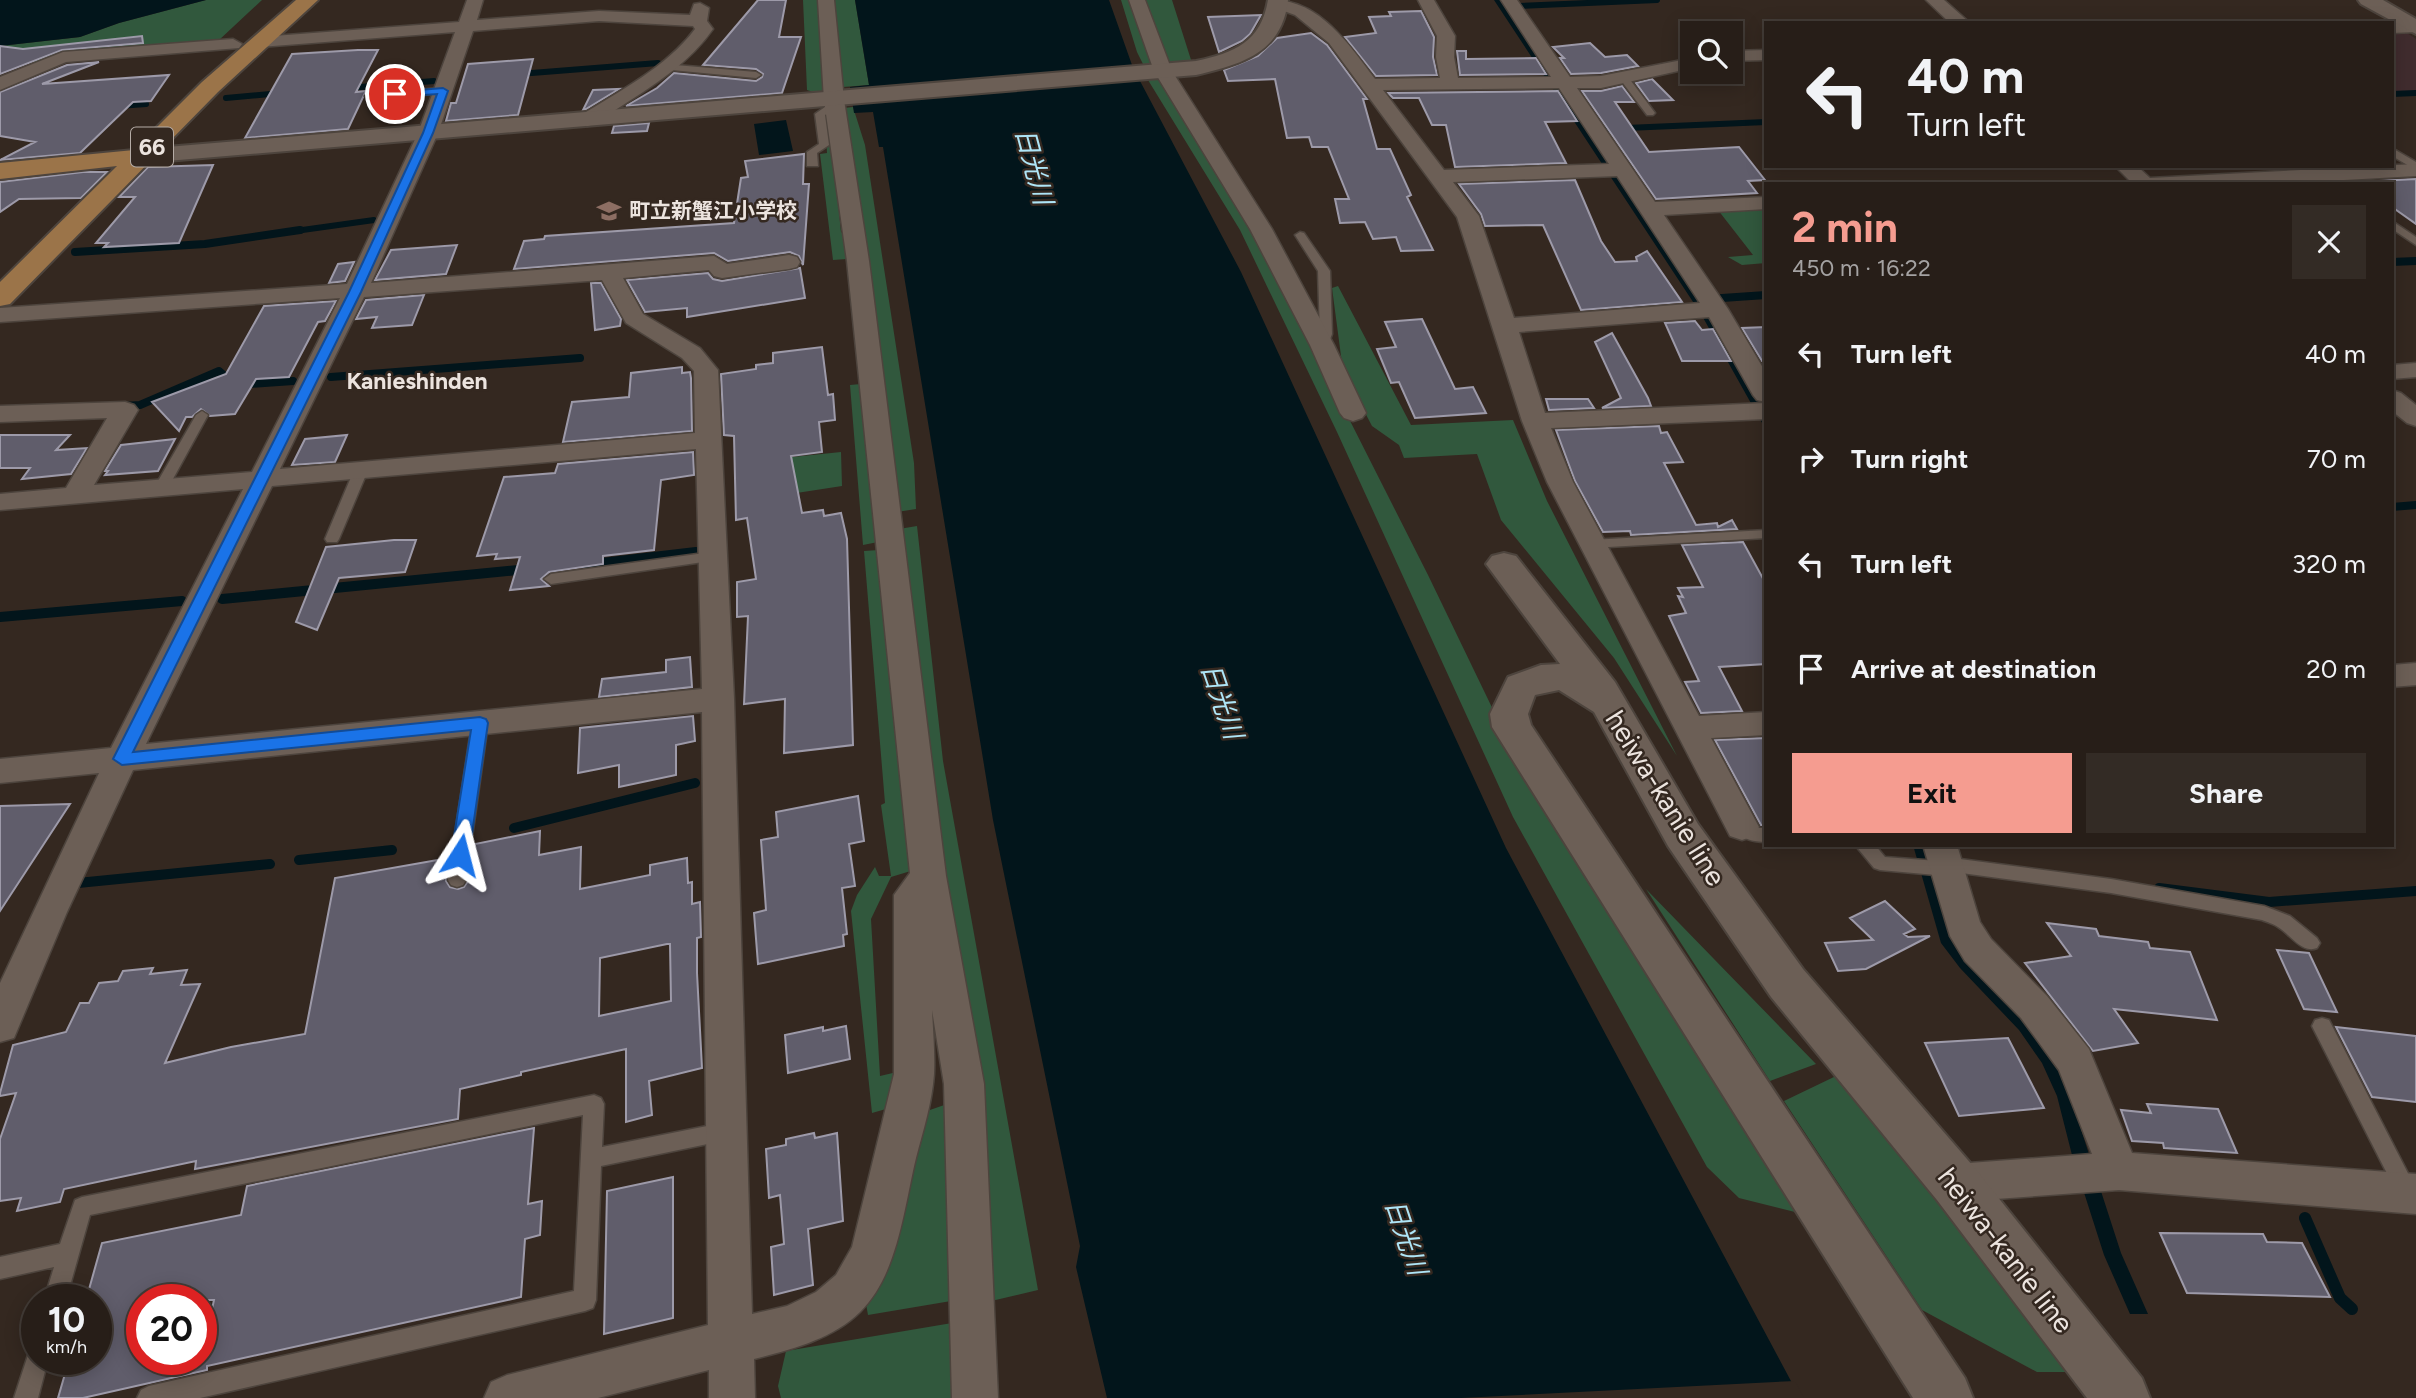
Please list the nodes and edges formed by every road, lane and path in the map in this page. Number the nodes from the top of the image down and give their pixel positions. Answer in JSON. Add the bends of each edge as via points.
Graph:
{"nodes":[{"id":1,"x":284,"y":0,"type":"edge"},
{"id":2,"x":308,"y":0,"type":"edge"},
{"id":3,"x":475,"y":0,"type":"edge"},
{"id":4,"x":701,"y":0,"type":"edge"},
{"id":5,"x":826,"y":0,"type":"edge"},
{"id":6,"x":1137,"y":0,"type":"edge"},
{"id":7,"x":1426,"y":0,"type":"edge"},
{"id":8,"x":1509,"y":0,"type":"edge"},
{"id":9,"x":1934,"y":0,"type":"edge"},
{"id":10,"x":2368,"y":0,"type":"edge"},
{"id":11,"x":1278,"y":1,"type":"edge"},
{"id":12,"x":698,"y":21,"type":"junction"},
{"id":13,"x":1959,"y":21,"type":"edge"},
{"id":14,"x":466,"y":26,"type":"junction"},
{"id":15,"x":2394,"y":28,"type":"edge"},
{"id":16,"x":2416,"y":28,"type":"edge"},
{"id":17,"x":260,"y":42,"type":"junction"},
{"id":18,"x":233,"y":44,"type":"junction"},
{"id":19,"x":1764,"y":55,"type":"edge"},
{"id":20,"x":1743,"y":56,"type":"edge"},
{"id":21,"x":1680,"y":66,"type":"edge"},
{"id":22,"x":670,"y":67,"type":"junction"},
{"id":23,"x":1160,"y":71,"type":"junction"},
{"id":24,"x":756,"y":75,"type":"dead end"},
{"id":25,"x":1625,"y":79,"type":"junction"},
{"id":26,"x":1450,"y":83,"type":"junction"},
{"id":27,"x":1555,"y":83,"type":"junction"},
{"id":28,"x":0,"y":84,"type":"edge"},
{"id":29,"x":1368,"y":85,"type":"junction"},
{"id":30,"x":443,"y":91,"type":"junction"},
{"id":31,"x":370,"y":96,"type":"dead end"},
{"id":32,"x":838,"y":101,"type":"junction"},
{"id":33,"x":1650,"y":113,"type":"dead end"},
{"id":34,"x":587,"y":120,"type":"junction"},
{"id":35,"x":428,"y":133,"type":"junction"},
{"id":36,"x":2394,"y":152,"type":"edge"},
{"id":37,"x":143,"y":156,"type":"junction"},
{"id":38,"x":113,"y":160,"type":"junction"},
{"id":39,"x":811,"y":164,"type":"dead end"},
{"id":40,"x":2127,"y":168,"type":"edge"},
{"id":41,"x":2416,"y":169,"type":"edge"},
{"id":42,"x":1613,"y":170,"type":"junction"},
{"id":43,"x":0,"y":171,"type":"edge"},
{"id":44,"x":1439,"y":176,"type":"junction"},
{"id":45,"x":2331,"y":179,"type":"edge"},
{"id":46,"x":2143,"y":182,"type":"edge"},
{"id":47,"x":2223,"y":182,"type":"edge"},
{"id":48,"x":1764,"y":203,"type":"edge"},
{"id":49,"x":1649,"y":209,"type":"junction"},
{"id":50,"x":2394,"y":226,"type":"edge"},
{"id":51,"x":1300,"y":235,"type":"dead end"},
{"id":52,"x":2416,"y":242,"type":"edge"},
{"id":53,"x":9,"y":256,"type":"dead end"},
{"id":54,"x":789,"y":262,"type":"dead end"},
{"id":55,"x":609,"y":273,"type":"junction"},
{"id":56,"x":355,"y":292,"type":"junction"},
{"id":57,"x":0,"y":298,"type":"edge"},
{"id":58,"x":1708,"y":310,"type":"junction"},
{"id":59,"x":0,"y":315,"type":"edge"},
{"id":60,"x":1506,"y":326,"type":"junction"},
{"id":61,"x":1322,"y":345,"type":"junction"},
{"id":62,"x":2416,"y":370,"type":"edge"},
{"id":63,"x":2394,"y":372,"type":"edge"},
{"id":64,"x":2394,"y":400,"type":"edge"},
{"id":65,"x":1762,"y":406,"type":"edge"},
{"id":66,"x":1353,"y":413,"type":"dead end"},
{"id":67,"x":0,"y":414,"type":"edge"},
{"id":68,"x":202,"y":415,"type":"dead end"},
{"id":69,"x":2416,"y":418,"type":"edge"},
{"id":70,"x":1535,"y":421,"type":"junction"},
{"id":71,"x":707,"y":440,"type":"junction"},
{"id":72,"x":361,"y":470,"type":"junction"},
{"id":73,"x":262,"y":479,"type":"junction"},
{"id":74,"x":162,"y":488,"type":"junction"},
{"id":75,"x":75,"y":495,"type":"junction"},
{"id":76,"x":0,"y":502,"type":"edge"},
{"id":77,"x":1764,"y":534,"type":"edge"},
{"id":78,"x":332,"y":539,"type":"dead end"},
{"id":79,"x":1591,"y":544,"type":"junction"},
{"id":80,"x":712,"y":557,"type":"junction"},
{"id":81,"x":1504,"y":564,"type":"dead end"},
{"id":82,"x":551,"y":579,"type":"dead end"},
{"id":83,"x":2416,"y":674,"type":"edge"},
{"id":84,"x":2394,"y":676,"type":"edge"},
{"id":85,"x":718,"y":699,"type":"junction"},
{"id":86,"x":1608,"y":702,"type":"junction"},
{"id":87,"x":480,"y":723,"type":"junction"},
{"id":88,"x":1764,"y":723,"type":"edge"},
{"id":89,"x":1691,"y":728,"type":"junction"},
{"id":90,"x":122,"y":759,"type":"junction"},
{"id":91,"x":0,"y":771,"type":"edge"},
{"id":92,"x":1754,"y":831,"type":"edge"},
{"id":93,"x":1866,"y":847,"type":"edge"},
{"id":94,"x":1936,"y":863,"type":"edge"},
{"id":95,"x":929,"y":876,"type":"junction"},
{"id":96,"x":457,"y":880,"type":"dead end"},
{"id":97,"x":2311,"y":943,"type":"dead end"},
{"id":98,"x":0,"y":1026,"type":"edge"},
{"id":99,"x":2322,"y":1026,"type":"dead end"},
{"id":100,"x":727,"y":1131,"type":"junction"},
{"id":101,"x":592,"y":1158,"type":"junction"},
{"id":102,"x":2095,"y":1172,"type":"junction"},
{"id":103,"x":1955,"y":1183,"type":"junction"},
{"id":104,"x":2412,"y":1194,"type":"edge"},
{"id":105,"x":69,"y":1253,"type":"junction"},
{"id":106,"x":0,"y":1268,"type":"edge"},
{"id":107,"x":60,"y":1284,"type":"edge"},
{"id":108,"x":731,"y":1343,"type":"junction"},
{"id":109,"x":33,"y":1375,"type":"edge"},
{"id":110,"x":26,"y":1398,"type":"edge"},
{"id":111,"x":149,"y":1398,"type":"edge"},
{"id":112,"x":507,"y":1398,"type":"edge"},
{"id":113,"x":732,"y":1398,"type":"edge"},
{"id":114,"x":975,"y":1398,"type":"edge"},
{"id":115,"x":1945,"y":1398,"type":"edge"},
{"id":116,"x":2122,"y":1398,"type":"edge"}],
"edges":[{"from":1,"to":18,"type":"main road","number":"66"},
{"from":2,"to":17,"type":"main road","number":"66"},
{"from":3,"to":14,"type":"street"},
{"from":4,"to":12,"type":"street"},
{"from":5,"to":32,"type":"street"},
{"from":6,"to":23,"type":"street"},
{"from":7,"to":26,"type":"street","via":[[1446,36]]},
{"from":8,"to":27,"type":"street"},
{"from":9,"to":13,"type":"street"},
{"from":10,"to":16,"type":"street"},
{"from":11,"to":23,"type":"street","via":[[1268,35],[1250,50],[1216,64]]},
{"from":11,"to":29,"type":"street","via":[[1301,11],[1335,39]]},
{"from":12,"to":14,"type":"street","via":[[598,16]]},
{"from":12,"to":22,"type":"street","via":[[705,29],[700,38]]},
{"from":14,"to":17,"type":"street"},
{"from":14,"to":30,"type":"street"},
{"from":15,"to":16,"type":"street"},
{"from":17,"to":37,"type":"main road","number":"66"},
{"from":18,"to":28,"type":"street","via":[[63,57]]},
{"from":18,"to":38,"type":"main road","number":"66"},
{"from":19,"to":20,"type":"street"},
{"from":21,"to":25,"type":"street"},
{"from":22,"to":24,"type":"lane"},
{"from":22,"to":34,"type":"street"},
{"from":23,"to":32,"type":"street"},
{"from":23,"to":61,"type":"street","via":[[1261,229]]},
{"from":25,"to":27,"type":"street"},
{"from":25,"to":33,"type":"lane"},
{"from":26,"to":27,"type":"street"},
{"from":26,"to":29,"type":"street"},
{"from":27,"to":42,"type":"street"},
{"from":29,"to":44,"type":"street"},
{"from":30,"to":31,"type":"lane"},
{"from":30,"to":35,"type":"street"},
{"from":32,"to":34,"type":"street"},
{"from":32,"to":39,"type":"lane","via":[[820,114],[824,145],[812,152]]},
{"from":32,"to":95,"type":"street"},
{"from":34,"to":35,"type":"street"},
{"from":35,"to":37,"type":"street"},
{"from":35,"to":56,"type":"street"},
{"from":36,"to":41,"type":"lane"},
{"from":37,"to":38,"type":"main road","number":"66"},
{"from":37,"to":57,"type":"main road","number":"66"},
{"from":38,"to":43,"type":"main road","number":"66"},
{"from":38,"to":53,"type":"main road","number":"66"},
{"from":40,"to":46,"type":"street"},
{"from":41,"to":45,"type":"street"},
{"from":42,"to":44,"type":"street"},
{"from":42,"to":49,"type":"street"},
{"from":44,"to":60,"type":"street","via":[[1468,216]]},
{"from":45,"to":47,"type":"street"},
{"from":48,"to":49,"type":"street"},
{"from":49,"to":58,"type":"street"},
{"from":50,"to":52,"type":"lane"},
{"from":51,"to":61,"type":"lane","via":[[1324,271],[1326,334]]},
{"from":54,"to":55,"type":"street","via":[[722,271],[714,263]]},
{"from":55,"to":56,"type":"street"},
{"from":55,"to":71,"type":"street","via":[[634,318],[691,353],[706,370]]},
{"from":56,"to":59,"type":"street"},
{"from":56,"to":73,"type":"street"},
{"from":58,"to":60,"type":"street"},
{"from":58,"to":65,"type":"street"},
{"from":60,"to":70,"type":"street"},
{"from":61,"to":66,"type":"street"},
{"from":62,"to":63,"type":"street"},
{"from":64,"to":69,"type":"street"},
{"from":65,"to":70,"type":"street"},
{"from":67,"to":75,"type":"street","via":[[125,410]]},
{"from":68,"to":74,"type":"lane"},
{"from":70,"to":79,"type":"street"},
{"from":71,"to":72,"type":"street"},
{"from":71,"to":80,"type":"street"},
{"from":72,"to":73,"type":"street"},
{"from":72,"to":78,"type":"lane"},
{"from":73,"to":74,"type":"street"},
{"from":73,"to":90,"type":"street"},
{"from":74,"to":75,"type":"street"},
{"from":75,"to":76,"type":"street"},
{"from":77,"to":79,"type":"lane"},
{"from":79,"to":89,"type":"street"},
{"from":80,"to":82,"type":"lane"},
{"from":80,"to":85,"type":"street"},
{"from":81,"to":86,"type":"street"},
{"from":83,"to":84,"type":"street"},
{"from":85,"to":87,"type":"street"},
{"from":85,"to":100,"type":"street"},
{"from":86,"to":103,"type":"street","name":"heiwa-kanie line","via":[[1683,835],[1787,983]]},
{"from":86,"to":115,"type":"street","name":"heiwa-kanie line","via":[[1581,684],[1561,677],[1541,678],[1521,686],[1509,714],[1512,727]]},
{"from":87,"to":90,"type":"street"},
{"from":87,"to":96,"type":"lane"},
{"from":88,"to":89,"type":"street"},
{"from":89,"to":92,"type":"street"},
{"from":90,"to":91,"type":"street"},
{"from":90,"to":98,"type":"street"},
{"from":93,"to":94,"type":"lane","via":[[1880,863]]},
{"from":94,"to":97,"type":"lane","via":[[2111,886],[2264,913],[2284,921]]},
{"from":94,"to":102,"type":"street","via":[[1978,950],[2034,1007],[2076,1061]]},
{"from":95,"to":108,"type":"street","via":[[912,895],[914,1074],[910,1100],[867,1268],[848,1296],[824,1313]]},
{"from":95,"to":114,"type":"street","via":[[964,1084]]},
{"from":99,"to":104,"type":"lane"},
{"from":100,"to":101,"type":"lane"},
{"from":100,"to":108,"type":"street"},
{"from":101,"to":105,"type":"lane","via":[[594,1104],[82,1207]]},
{"from":101,"to":111,"type":"lane","via":[[585,1300]]},
{"from":102,"to":103,"type":"street"},
{"from":102,"to":104,"type":"street"},
{"from":103,"to":116,"type":"street","name":"heiwa-kanie line"},
{"from":105,"to":106,"type":"lane"},
{"from":105,"to":107,"type":"lane"},
{"from":108,"to":112,"type":"street"},
{"from":108,"to":113,"type":"street"},
{"from":109,"to":110,"type":"lane"}]}
